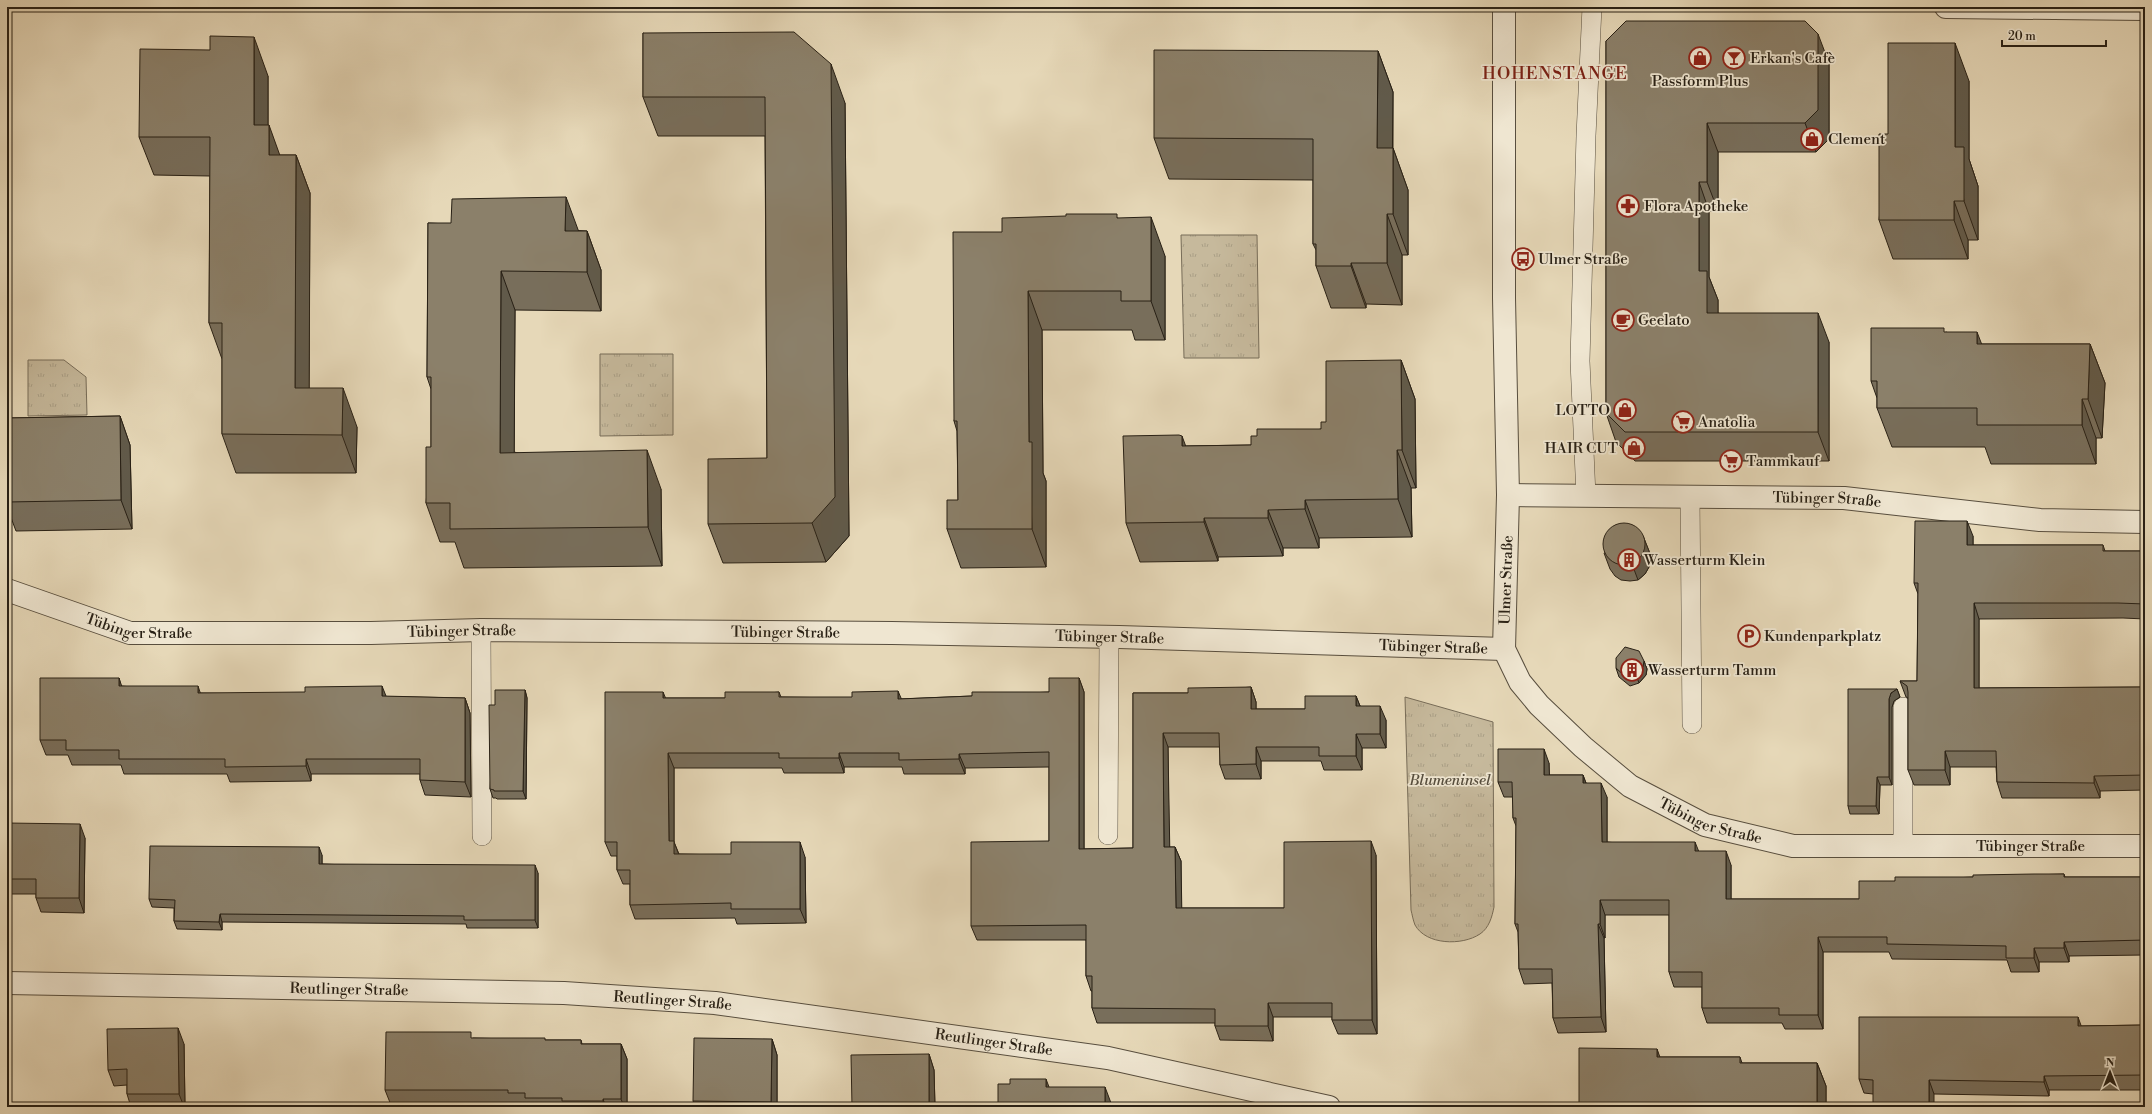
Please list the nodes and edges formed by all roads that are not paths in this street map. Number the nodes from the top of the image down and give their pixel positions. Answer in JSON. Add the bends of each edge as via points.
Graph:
{"nodes":[{"id":1,"x":1504,"y":7,"type":"edge"},
{"id":2,"x":1592,"y":7,"type":"edge"},
{"id":3,"x":1946,"y":7,"type":"edge"},
{"id":4,"x":2028,"y":8,"type":"edge"},
{"id":5,"x":2145,"y":9,"type":"edge"},
{"id":6,"x":1508,"y":495,"type":"junction"},
{"id":7,"x":1586,"y":496,"type":"junction"},
{"id":8,"x":1690,"y":497,"type":"junction"},
{"id":9,"x":2145,"y":522,"type":"edge"},
{"id":10,"x":7,"y":590,"type":"edge"},
{"id":11,"x":481,"y":630,"type":"junction"},
{"id":12,"x":1109,"y":637,"type":"junction"},
{"id":13,"x":1504,"y":649,"type":"junction"},
{"id":14,"x":1903,"y":707,"type":"dead end"},
{"id":15,"x":1692,"y":724,"type":"dead end"},
{"id":16,"x":1108,"y":835,"type":"dead end"},
{"id":17,"x":482,"y":836,"type":"dead end"},
{"id":18,"x":1903,"y":846,"type":"junction"},
{"id":19,"x":2145,"y":846,"type":"edge"},
{"id":20,"x":7,"y":983,"type":"edge"},
{"id":21,"x":1329,"y":1107,"type":"edge"}],
"edges":[{"from":1,"to":6,"type":"street","name":"Ulmer Straße","via":[[1504,298]]},
{"from":2,"to":7,"type":"lane","via":[[1580,361]]},
{"from":3,"to":4,"type":"street"},
{"from":4,"to":5,"type":"street"},
{"from":6,"to":7,"type":"street","name":"Tübinger Straße"},
{"from":6,"to":13,"type":"street","name":"Ulmer Straße"},
{"from":7,"to":8,"type":"street","name":"Tübinger Straße"},
{"from":8,"to":9,"type":"street","name":"Tübinger Straße","via":[[1844,498],[2040,520]]},
{"from":8,"to":15,"type":"lane"},
{"from":10,"to":11,"type":"street","name":"Tübinger Straße","via":[[130,633],[371,633]]},
{"from":11,"to":12,"type":"street","name":"Tübinger Straße"},
{"from":11,"to":17,"type":"lane"},
{"from":12,"to":13,"type":"street","name":"Tübinger Straße"},
{"from":12,"to":16,"type":"lane"},
{"from":13,"to":18,"type":"street","name":"Tübinger Straße","via":[[1520,682],[1539,705],[1583,747],[1630,786],[1705,826],[1793,846]]},
{"from":14,"to":18,"type":"lane"},
{"from":18,"to":19,"type":"street","name":"Tübinger Straße"},
{"from":20,"to":21,"type":"street","name":"Reutlinger Straße","via":[[564,993],[715,1003],[1108,1058]]}]}
